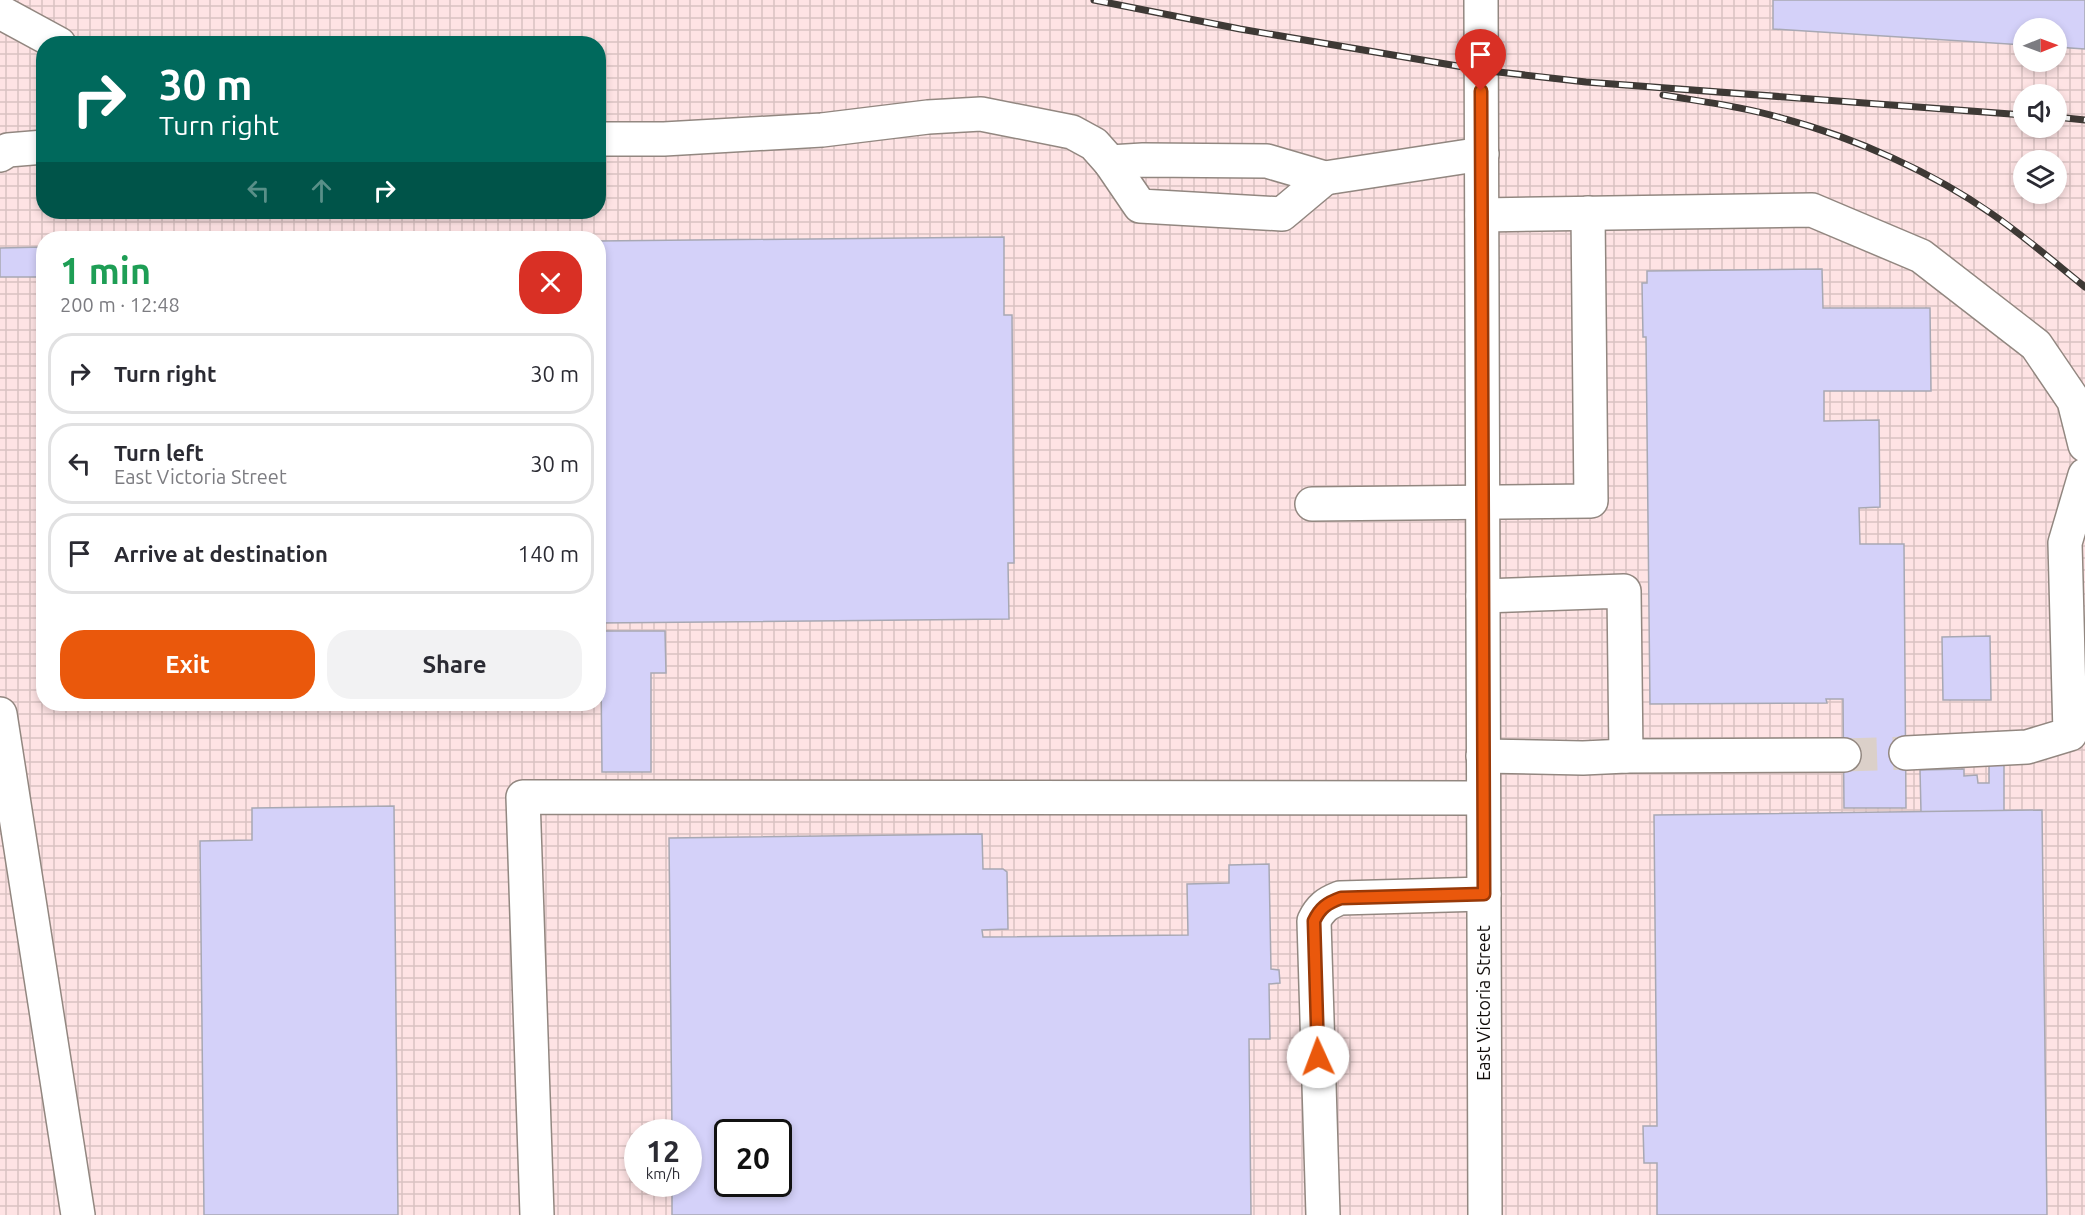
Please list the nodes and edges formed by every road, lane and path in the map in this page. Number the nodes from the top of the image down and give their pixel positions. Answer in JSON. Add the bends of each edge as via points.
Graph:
{"nodes":[{"id":1,"x":1481,"y":0,"type":"edge"},
{"id":2,"x":0,"y":12,"type":"edge"},
{"id":3,"x":44,"y":36,"type":"edge"},
{"id":4,"x":606,"y":139,"type":"edge"},
{"id":5,"x":36,"y":148,"type":"edge"},
{"id":6,"x":1482,"y":154,"type":"junction"},
{"id":7,"x":0,"y":155,"type":"edge"},
{"id":8,"x":1110,"y":162,"type":"junction"},
{"id":9,"x":1325,"y":178,"type":"junction"},
{"id":10,"x":1588,"y":213,"type":"junction"},
{"id":11,"x":1482,"y":215,"type":"junction"},
{"id":12,"x":2085,"y":445,"type":"edge"},
{"id":13,"x":2085,"y":475,"type":"edge"},
{"id":14,"x":1483,"y":503,"type":"junction"},
{"id":15,"x":1312,"y":504,"type":"dead end"},
{"id":16,"x":1483,"y":596,"type":"junction"},
{"id":17,"x":0,"y":714,"type":"edge"},
{"id":18,"x":1906,"y":753,"type":"tunnel mouth"},
{"id":19,"x":1844,"y":755,"type":"tunnel mouth"},
{"id":20,"x":1483,"y":756,"type":"junction"},
{"id":21,"x":1626,"y":756,"type":"junction"},
{"id":22,"x":1484,"y":798,"type":"junction"},
{"id":23,"x":1484,"y":894,"type":"junction"},
{"id":24,"x":78,"y":1215,"type":"edge"},
{"id":25,"x":537,"y":1215,"type":"edge"},
{"id":26,"x":1323,"y":1215,"type":"edge"},
{"id":27,"x":1485,"y":1215,"type":"edge"}],
"edges":[{"from":1,"to":6,"type":"street","name":"East Victoria Street"},
{"from":2,"to":3,"type":"street"},
{"from":4,"to":8,"type":"street","via":[[811,130],[981,114],[1072,132],[1094,144]]},
{"from":5,"to":7,"type":"street","via":[[8,150]]},
{"from":6,"to":9,"type":"street"},
{"from":6,"to":11,"type":"street","name":"East Victoria Street"},
{"from":8,"to":9,"type":"street","via":[[1267,161]]},
{"from":8,"to":9,"type":"street","via":[[1140,206],[1282,214]]},
{"from":10,"to":11,"type":"street"},
{"from":10,"to":12,"type":"street","via":[[1812,210],[1921,256],[2036,345],[2074,401]]},
{"from":10,"to":14,"type":"street","via":[[1591,501]]},
{"from":11,"to":14,"type":"street","name":"East Victoria Street"},
{"from":13,"to":18,"type":"street","via":[[2065,543],[2070,734],[2027,747]]},
{"from":14,"to":15,"type":"street"},
{"from":14,"to":16,"type":"street","name":"East Victoria Street"},
{"from":16,"to":20,"type":"street","name":"East Victoria Street"},
{"from":16,"to":21,"type":"street","via":[[1624,591]]},
{"from":17,"to":24,"type":"street"},
{"from":19,"to":21,"type":"street"},
{"from":20,"to":21,"type":"street"},
{"from":20,"to":22,"type":"street","name":"East Victoria Street"},
{"from":22,"to":23,"type":"street","name":"East Victoria Street"},
{"from":22,"to":25,"type":"street","via":[[524,797]]},
{"from":23,"to":26,"type":"street","via":[[1341,898],[1319,910],[1314,921]]},
{"from":23,"to":27,"type":"street","name":"East Victoria Street"}]}
